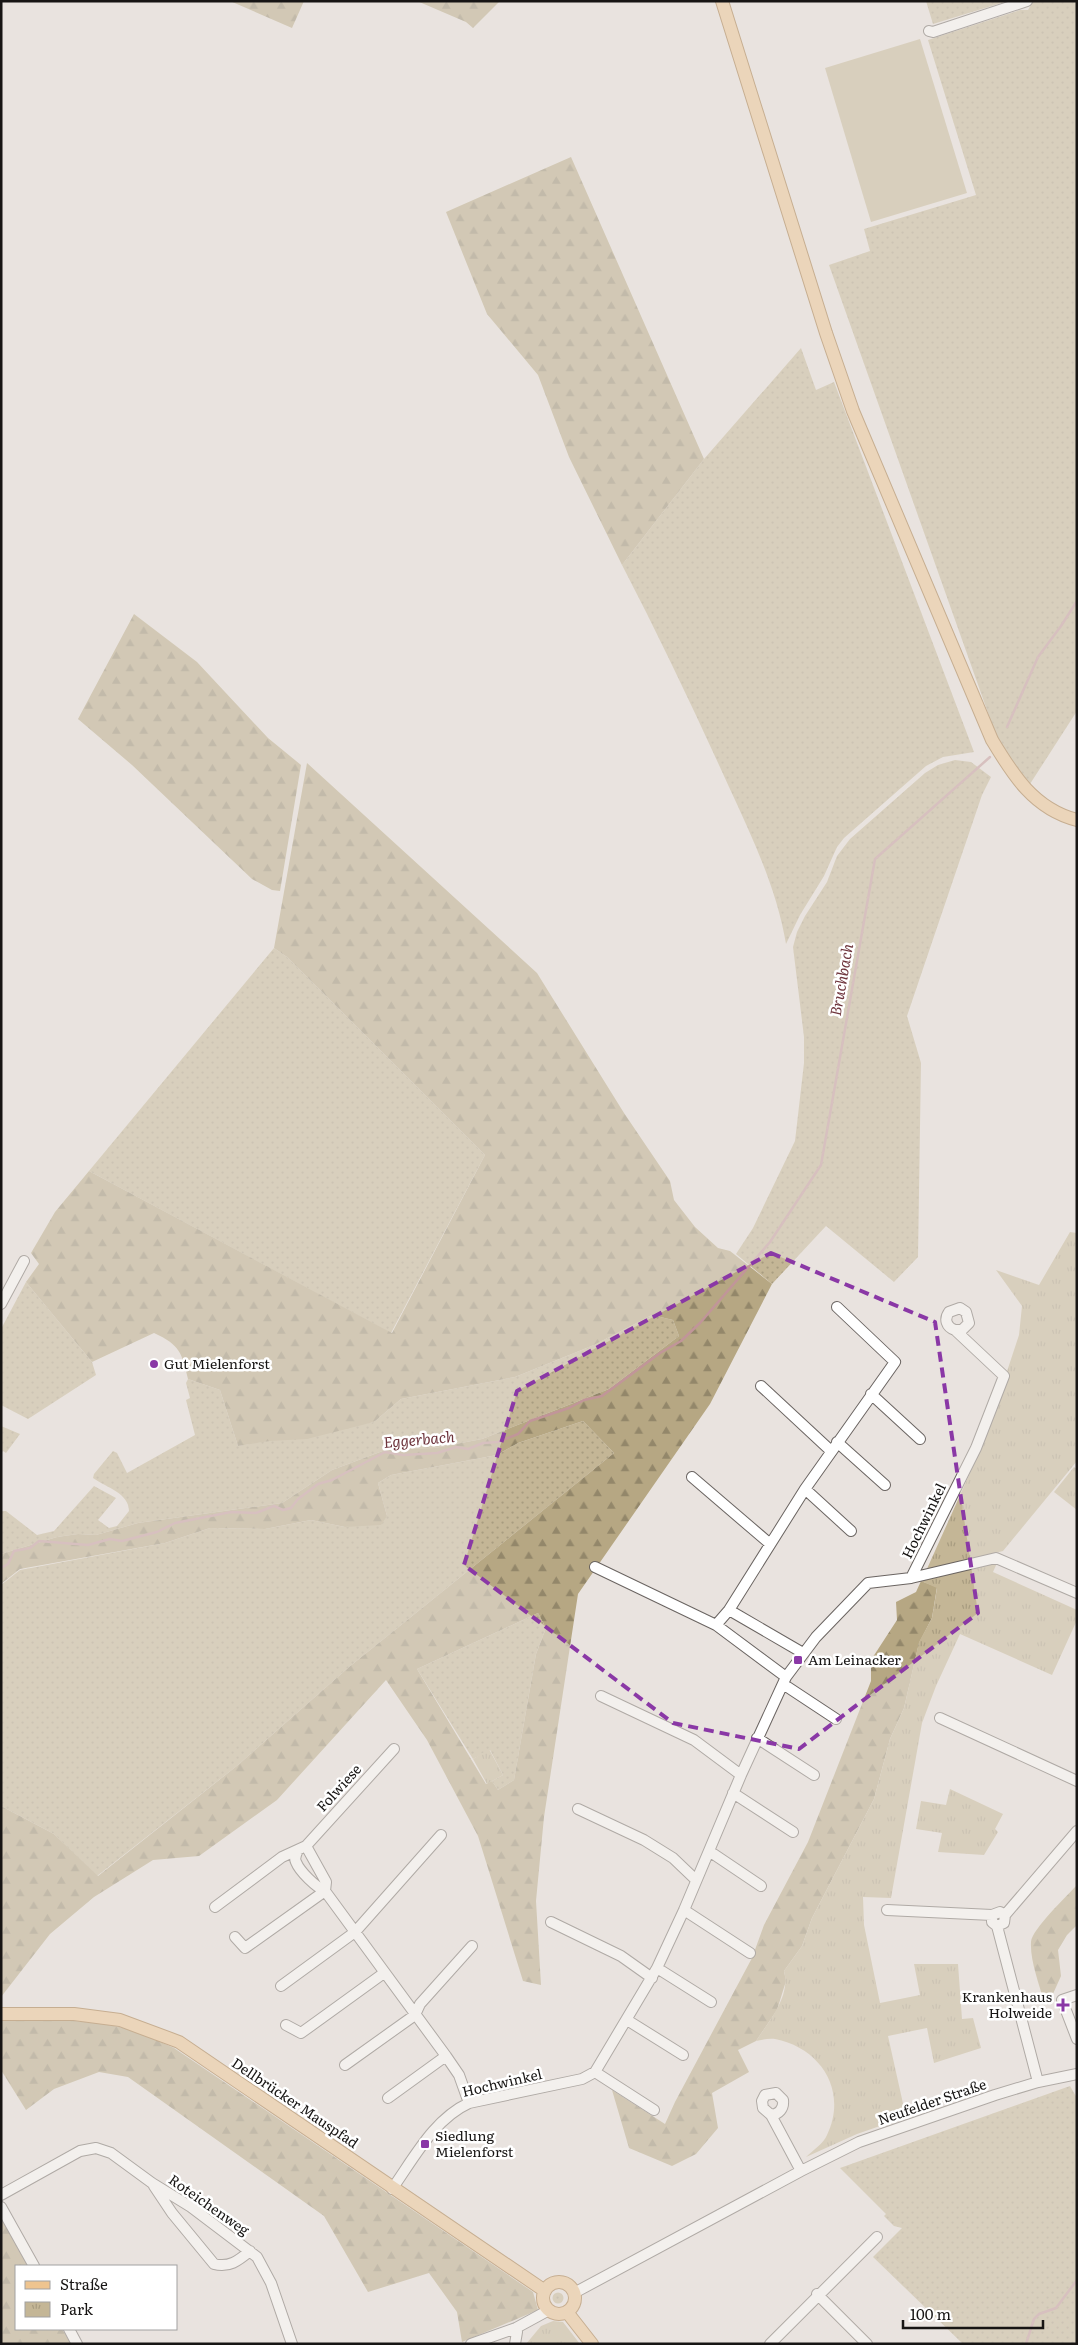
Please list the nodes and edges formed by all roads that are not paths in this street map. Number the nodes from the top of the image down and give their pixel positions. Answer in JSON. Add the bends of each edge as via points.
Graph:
{"nodes":[{"id":1,"x":722,"y":1,"type":"edge"},
{"id":2,"x":1027,"y":1,"type":"edge"},
{"id":3,"x":929,"y":31,"type":"dead end"},
{"id":4,"x":1077,"y":820,"type":"edge"},
{"id":5,"x":24,"y":1261,"type":"dead end"},
{"id":6,"x":1,"y":1304,"type":"edge"},
{"id":7,"x":837,"y":1307,"type":"dead end"},
{"id":8,"x":955,"y":1330,"type":"dead end"},
{"id":9,"x":761,"y":1386,"type":"dead end"},
{"id":10,"x":871,"y":1394,"type":"junction"},
{"id":11,"x":920,"y":1439,"type":"dead end"},
{"id":12,"x":834,"y":1446,"type":"junction"},
{"id":13,"x":692,"y":1477,"type":"dead end"},
{"id":14,"x":885,"y":1485,"type":"dead end"},
{"id":15,"x":805,"y":1489,"type":"junction"},
{"id":16,"x":851,"y":1531,"type":"dead end"},
{"id":17,"x":769,"y":1544,"type":"junction"},
{"id":18,"x":595,"y":1567,"type":"dead end"},
{"id":19,"x":912,"y":1578,"type":"junction"},
{"id":20,"x":1077,"y":1594,"type":"edge"},
{"id":21,"x":729,"y":1610,"type":"junction"},
{"id":22,"x":716,"y":1625,"type":"junction"},
{"id":23,"x":803,"y":1653,"type":"junction"},
{"id":24,"x":784,"y":1681,"type":"junction"},
{"id":25,"x":601,"y":1696,"type":"dead end"},
{"id":26,"x":940,"y":1718,"type":"dead end"},
{"id":27,"x":836,"y":1719,"type":"dead end"},
{"id":28,"x":758,"y":1738,"type":"junction"},
{"id":29,"x":394,"y":1749,"type":"dead end"},
{"id":30,"x":741,"y":1775,"type":"junction"},
{"id":31,"x":814,"y":1775,"type":"dead end"},
{"id":32,"x":1077,"y":1781,"type":"edge"},
{"id":33,"x":733,"y":1793,"type":"junction"},
{"id":34,"x":578,"y":1809,"type":"dead end"},
{"id":35,"x":1077,"y":1831,"type":"edge"},
{"id":36,"x":793,"y":1832,"type":"dead end"},
{"id":37,"x":440,"y":1835,"type":"dead end"},
{"id":38,"x":302,"y":1848,"type":"junction"},
{"id":39,"x":709,"y":1851,"type":"junction"},
{"id":40,"x":696,"y":1880,"type":"junction"},
{"id":41,"x":761,"y":1886,"type":"dead end"},
{"id":42,"x":325,"y":1890,"type":"junction"},
{"id":43,"x":215,"y":1907,"type":"dead end"},
{"id":44,"x":684,"y":1910,"type":"junction"},
{"id":45,"x":887,"y":1910,"type":"dead end"},
{"id":46,"x":992,"y":1915,"type":"junction"},
{"id":47,"x":1005,"y":1915,"type":"junction"},
{"id":48,"x":551,"y":1922,"type":"dead end"},
{"id":49,"x":998,"y":1926,"type":"junction"},
{"id":50,"x":354,"y":1932,"type":"junction"},
{"id":51,"x":235,"y":1937,"type":"dead end"},
{"id":52,"x":472,"y":1946,"type":"dead end"},
{"id":53,"x":750,"y":1953,"type":"dead end"},
{"id":54,"x":657,"y":1968,"type":"junction"},
{"id":55,"x":384,"y":1973,"type":"junction"},
{"id":56,"x":652,"y":1978,"type":"junction"},
{"id":57,"x":281,"y":1986,"type":"dead end"},
{"id":58,"x":1077,"y":1995,"type":"edge"},
{"id":59,"x":711,"y":2002,"type":"dead end"},
{"id":60,"x":1,"y":2014,"type":"edge"},
{"id":61,"x":415,"y":2015,"type":"junction"},
{"id":62,"x":627,"y":2020,"type":"junction"},
{"id":63,"x":286,"y":2025,"type":"dead end"},
{"id":64,"x":1077,"y":2039,"type":"edge"},
{"id":65,"x":683,"y":2055,"type":"dead end"},
{"id":66,"x":446,"y":2056,"type":"junction"},
{"id":67,"x":346,"y":2065,"type":"dead end"},
{"id":68,"x":595,"y":2072,"type":"junction"},
{"id":69,"x":1077,"y":2074,"type":"edge"},
{"id":70,"x":1038,"y":2082,"type":"junction"},
{"id":71,"x":388,"y":2098,"type":"dead end"},
{"id":72,"x":469,"y":2103,"type":"junction"},
{"id":73,"x":654,"y":2110,"type":"dead end"},
{"id":74,"x":771,"y":2114,"type":"dead end"},
{"id":75,"x":801,"y":2171,"type":"junction"},
{"id":76,"x":152,"y":2183,"type":"junction"},
{"id":77,"x":392,"y":2188,"type":"junction"},
{"id":78,"x":1,"y":2195,"type":"edge"},
{"id":79,"x":1,"y":2207,"type":"edge"},
{"id":80,"x":877,"y":2237,"type":"dead end"},
{"id":81,"x":250,"y":2251,"type":"junction"},
{"id":82,"x":33,"y":2265,"type":"edge"},
{"id":83,"x":545,"y":2291,"type":"junction"},
{"id":84,"x":574,"y":2293,"type":"junction"},
{"id":85,"x":818,"y":2294,"type":"junction"},
{"id":86,"x":549,"y":2310,"type":"junction"},
{"id":87,"x":567,"y":2312,"type":"junction"},
{"id":88,"x":516,"y":2328,"type":"junction"},
{"id":89,"x":70,"y":2330,"type":"edge"},
{"id":90,"x":77,"y":2344,"type":"edge"},
{"id":91,"x":292,"y":2344,"type":"edge"},
{"id":92,"x":471,"y":2344,"type":"edge"},
{"id":93,"x":515,"y":2344,"type":"edge"},
{"id":94,"x":592,"y":2344,"type":"edge"},
{"id":95,"x":770,"y":2344,"type":"edge"},
{"id":96,"x":867,"y":2344,"type":"edge"}],
"edges":[{"from":1,"to":4,"type":"main road","via":[[853,411],[992,740],[1017,781],[1029,794],[1047,808]]},
{"from":2,"to":3,"type":"street"},
{"from":5,"to":6,"type":"street"},
{"from":7,"to":10,"type":"street","via":[[895,1362]]},
{"from":8,"to":19,"type":"street","name":"Hochwinkel","via":[[1004,1376],[976,1448]]},
{"from":9,"to":12,"type":"street"},
{"from":10,"to":11,"type":"street"},
{"from":10,"to":12,"type":"street"},
{"from":12,"to":14,"type":"street"},
{"from":12,"to":15,"type":"street"},
{"from":13,"to":17,"type":"street"},
{"from":15,"to":16,"type":"street"},
{"from":15,"to":17,"type":"street"},
{"from":17,"to":21,"type":"street"},
{"from":18,"to":22,"type":"street"},
{"from":19,"to":20,"type":"street","via":[[996,1558]]},
{"from":19,"to":23,"type":"street","name":"Hochwinkel","via":[[868,1582]]},
{"from":21,"to":22,"type":"street"},
{"from":21,"to":23,"type":"street"},
{"from":22,"to":24,"type":"street"},
{"from":23,"to":24,"type":"street","name":"Hochwinkel"},
{"from":24,"to":27,"type":"street"},
{"from":24,"to":28,"type":"street","name":"Hochwinkel"},
{"from":25,"to":30,"type":"street","via":[[694,1740]]},
{"from":26,"to":32,"type":"street"},
{"from":28,"to":30,"type":"street","name":"Hochwinkel"},
{"from":28,"to":31,"type":"street"},
{"from":29,"to":38,"type":"street","name":"Folwiese"},
{"from":30,"to":33,"type":"street","name":"Hochwinkel"},
{"from":33,"to":36,"type":"street"},
{"from":33,"to":39,"type":"street","name":"Hochwinkel"},
{"from":34,"to":40,"type":"street","via":[[644,1840],[673,1858]]},
{"from":35,"to":47,"type":"street"},
{"from":37,"to":50,"type":"street"},
{"from":38,"to":42,"type":"street","via":[[326,1882]]},
{"from":38,"to":42,"type":"street","via":[[295,1856],[297,1864],[319,1888]]},
{"from":38,"to":43,"type":"street","name":"Folwiese","via":[[282,1857]]},
{"from":39,"to":40,"type":"street","name":"Hochwinkel"},
{"from":39,"to":41,"type":"street"},
{"from":40,"to":44,"type":"street","name":"Hochwinkel"},
{"from":42,"to":50,"type":"street"},
{"from":42,"to":51,"type":"street","via":[[246,1948]]},
{"from":44,"to":53,"type":"street"},
{"from":44,"to":54,"type":"street","name":"Hochwinkel"},
{"from":45,"to":46,"type":"street"},
{"from":46,"to":47,"type":"street","via":[[998,1912]]},
{"from":46,"to":49,"type":"street","via":[[992,1922]]},
{"from":47,"to":49,"type":"street","via":[[1004,1923]]},
{"from":48,"to":56,"type":"street","via":[[621,1956]]},
{"from":49,"to":70,"type":"street"},
{"from":50,"to":55,"type":"street"},
{"from":50,"to":57,"type":"street"},
{"from":52,"to":61,"type":"street","via":[[420,2004]]},
{"from":54,"to":56,"type":"street","name":"Hochwinkel"},
{"from":54,"to":59,"type":"street"},
{"from":55,"to":61,"type":"street"},
{"from":55,"to":63,"type":"street","via":[[301,2033]]},
{"from":56,"to":62,"type":"street","name":"Hochwinkel"},
{"from":58,"to":64,"type":"street","via":[[1062,2000]]},
{"from":60,"to":77,"type":"main road","name":"Dellbrücker Mauspfad","via":[[74,2014],[120,2020],[179,2042]]},
{"from":61,"to":66,"type":"street"},
{"from":61,"to":67,"type":"street"},
{"from":62,"to":65,"type":"street"},
{"from":62,"to":68,"type":"street","name":"Hochwinkel"},
{"from":66,"to":71,"type":"street"},
{"from":66,"to":72,"type":"street","via":[[459,2075]]},
{"from":68,"to":72,"type":"street","name":"Hochwinkel","via":[[582,2079]]},
{"from":68,"to":73,"type":"street"},
{"from":69,"to":70,"type":"street","name":"Neufelder Straße"},
{"from":70,"to":75,"type":"street","name":"Neufelder Straße","via":[[859,2142]]},
{"from":72,"to":77,"type":"street","name":"Hochwinkel","via":[[438,2124]]},
{"from":74,"to":75,"type":"street"},
{"from":75,"to":84,"type":"street","name":"Neufelder Straße"},
{"from":76,"to":78,"type":"street","name":"Roteichenweg","via":[[111,2153],[96,2148],[80,2151]]},
{"from":76,"to":81,"type":"street","name":"Roteichenweg","via":[[191,2207]]},
{"from":76,"to":81,"type":"street","name":"Roteichenweg","via":[[214,2264],[224,2266],[239,2261]]},
{"from":77,"to":83,"type":"main road","name":"Dellbrücker Mauspfad"},
{"from":79,"to":82,"type":"street"},
{"from":80,"to":85,"type":"street"},
{"from":81,"to":91,"type":"street","name":"Roteichenweg","via":[[267,2274]]},
{"from":83,"to":84,"type":"main road","via":[[558,2282],[568,2285]]},
{"from":83,"to":86,"type":"main road","via":[[544,2301]]},
{"from":84,"to":87,"type":"main road","via":[[574,2304]]},
{"from":85,"to":95,"type":"street"},
{"from":85,"to":96,"type":"street"},
{"from":86,"to":87,"type":"main road","via":[[558,2314]]},
{"from":86,"to":88,"type":"street"},
{"from":87,"to":94,"type":"main road"},
{"from":88,"to":92,"type":"street"},
{"from":88,"to":93,"type":"street"},
{"from":89,"to":90,"type":"street"}]}
